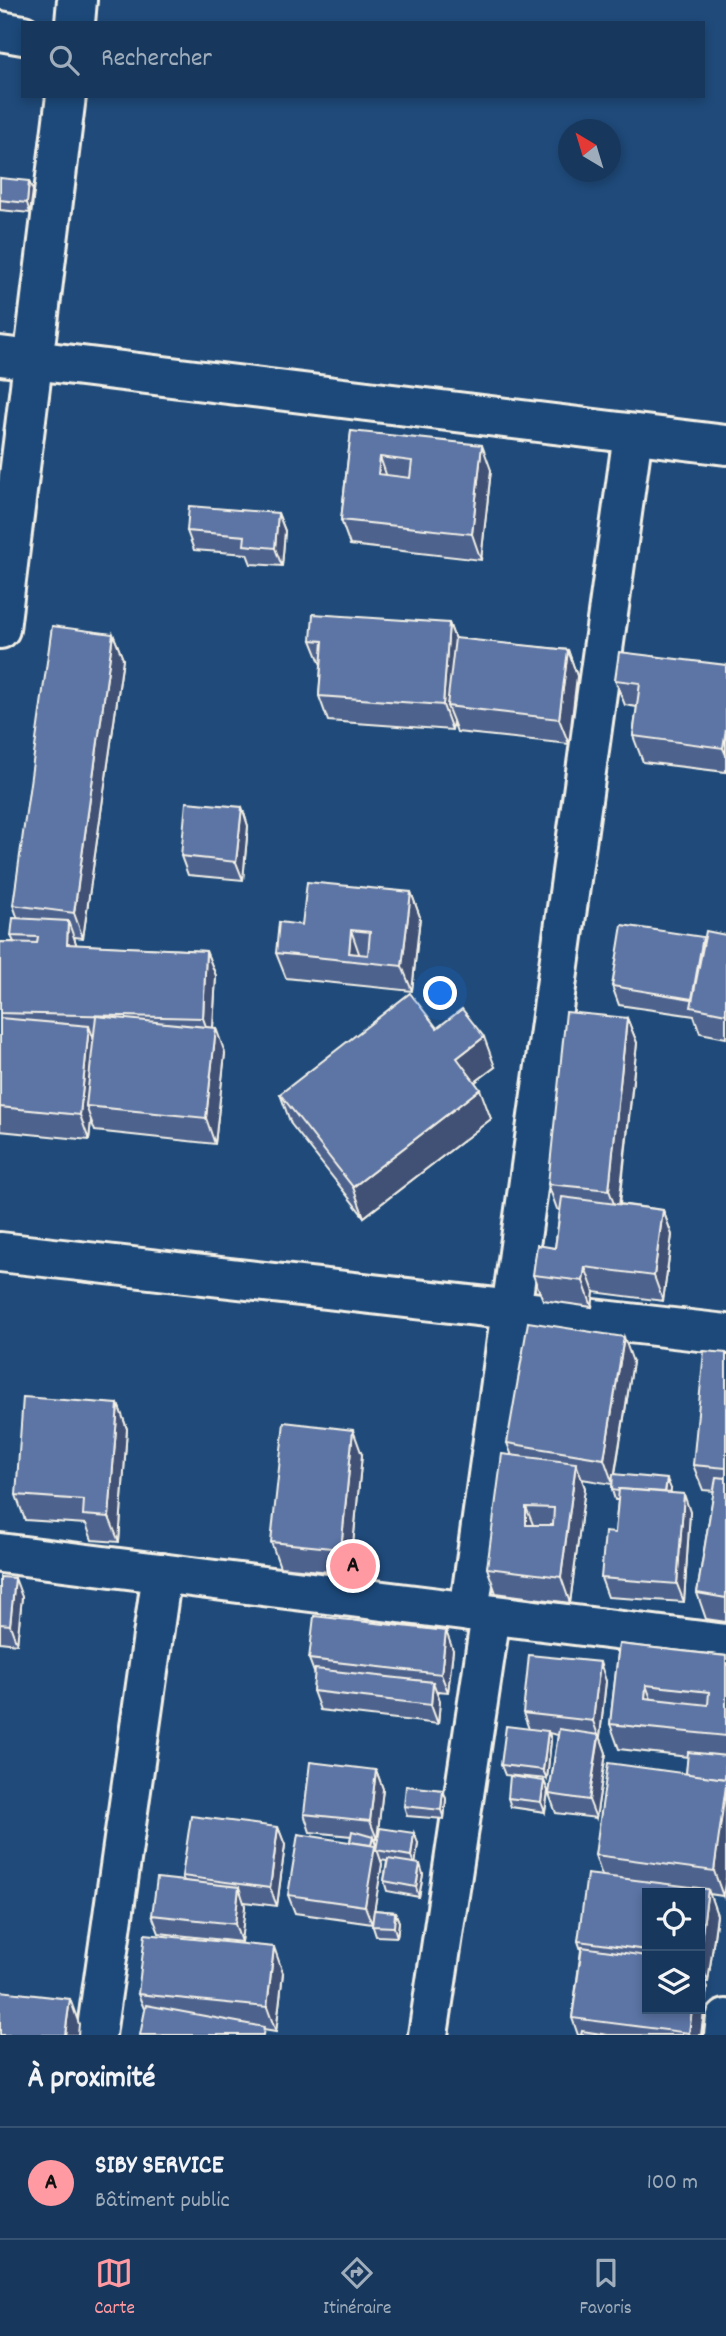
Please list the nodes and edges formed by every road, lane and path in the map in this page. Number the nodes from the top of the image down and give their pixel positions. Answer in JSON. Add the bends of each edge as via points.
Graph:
{"nodes":[{"id":1,"x":77,"y":0,"type":"edge"},
{"id":2,"x":75,"y":21,"type":"edge"},
{"id":3,"x":0,"y":32,"type":"edge"},
{"id":4,"x":21,"y":34,"type":"edge"},
{"id":5,"x":65,"y":98,"type":"edge"},
{"id":6,"x":17,"y":358,"type":"edge"},
{"id":7,"x":633,"y":434,"type":"junction"},
{"id":8,"x":726,"y":445,"type":"edge"},
{"id":9,"x":0,"y":629,"type":"edge"},
{"id":10,"x":0,"y":1252,"type":"edge"},
{"id":11,"x":511,"y":1310,"type":"junction"},
{"id":12,"x":726,"y":1334,"type":"edge"},
{"id":13,"x":0,"y":1553,"type":"edge"},
{"id":14,"x":162,"y":1573,"type":"junction"},
{"id":15,"x":480,"y":1613,"type":"junction"},
{"id":16,"x":726,"y":1644,"type":"edge"},
{"id":17,"x":726,"y":2019,"type":"edge"},
{"id":18,"x":96,"y":2035,"type":"edge"},
{"id":19,"x":428,"y":2035,"type":"edge"},
{"id":20,"x":724,"y":2035,"type":"edge"}],
"edges":[{"from":1,"to":2,"type":"street"},
{"from":3,"to":4,"type":"street"},
{"from":5,"to":6,"type":"street"},
{"from":6,"to":7,"type":"street"},
{"from":6,"to":9,"type":"street"},
{"from":7,"to":8,"type":"street"},
{"from":7,"to":11,"type":"street"},
{"from":10,"to":11,"type":"street"},
{"from":11,"to":12,"type":"street"},
{"from":11,"to":15,"type":"street"},
{"from":13,"to":14,"type":"street"},
{"from":14,"to":15,"type":"street"},
{"from":14,"to":18,"type":"street"},
{"from":15,"to":16,"type":"street"},
{"from":15,"to":19,"type":"street"},
{"from":17,"to":20,"type":"street"}]}
